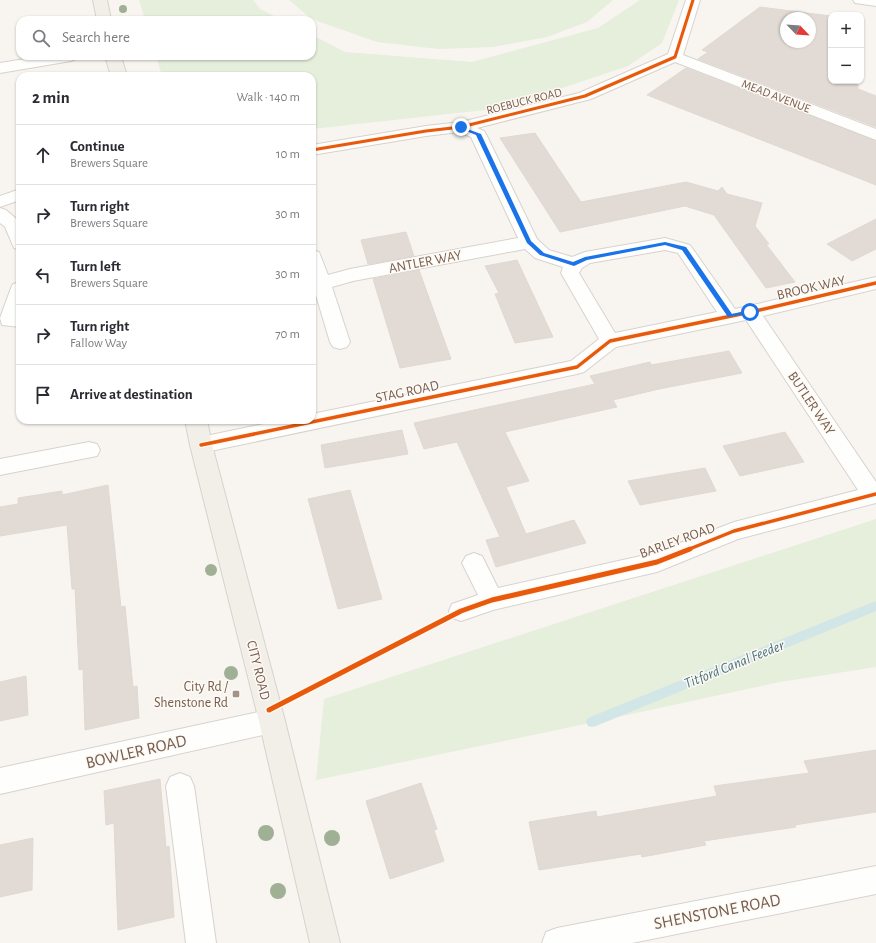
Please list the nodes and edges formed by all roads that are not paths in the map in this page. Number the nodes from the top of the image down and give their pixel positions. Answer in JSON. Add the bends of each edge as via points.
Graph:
{"nodes":[{"id":1,"x":100,"y":0,"type":"edge"},
{"id":2,"x":693,"y":0,"type":"edge"},
{"id":3,"x":860,"y":0,"type":"edge"},
{"id":4,"x":876,"y":2,"type":"edge"},
{"id":5,"x":103,"y":16,"type":"edge"},
{"id":6,"x":675,"y":57,"type":"junction"},
{"id":7,"x":47,"y":60,"type":"edge"},
{"id":8,"x":114,"y":60,"type":"edge"},
{"id":9,"x":0,"y":68,"type":"edge"},
{"id":10,"x":118,"y":72,"type":"edge"},
{"id":11,"x":461,"y":127,"type":"junction"},
{"id":12,"x":876,"y":134,"type":"edge"},
{"id":13,"x":316,"y":149,"type":"edge"},
{"id":14,"x":16,"y":196,"type":"edge"},
{"id":15,"x":0,"y":202,"type":"edge"},
{"id":16,"x":0,"y":214,"type":"edge"},
{"id":17,"x":16,"y":233,"type":"edge"},
{"id":18,"x":529,"y":242,"type":"junction"},
{"id":19,"x":574,"y":264,"type":"junction"},
{"id":20,"x":316,"y":267,"type":"edge"},
{"id":21,"x":876,"y":283,"type":"edge"},
{"id":22,"x":322,"y":284,"type":"junction"},
{"id":23,"x":16,"y":302,"type":"edge"},
{"id":24,"x":750,"y":312,"type":"junction"},
{"id":25,"x":730,"y":316,"type":"junction"},
{"id":26,"x":10,"y":324,"type":"edge"},
{"id":27,"x":610,"y":341,"type":"junction"},
{"id":28,"x":340,"y":342,"type":"dead end"},
{"id":29,"x":316,"y":421,"type":"edge"},
{"id":30,"x":197,"y":424,"type":"edge"},
{"id":31,"x":302,"y":424,"type":"edge"},
{"id":32,"x":201,"y":445,"type":"junction"},
{"id":33,"x":89,"y":450,"type":"dead end"},
{"id":34,"x":0,"y":467,"type":"edge"},
{"id":35,"x":874,"y":494,"type":"edge"},
{"id":36,"x":474,"y":563,"type":"dead end"},
{"id":37,"x":492,"y":600,"type":"junction"},
{"id":38,"x":461,"y":611,"type":"dead end"},
{"id":39,"x":272,"y":721,"type":"junction"},
{"id":40,"x":0,"y":782,"type":"edge"},
{"id":41,"x":180,"y":786,"type":"dead end"},
{"id":42,"x":876,"y":880,"type":"edge"},
{"id":43,"x":201,"y":943,"type":"edge"},
{"id":44,"x":325,"y":943,"type":"edge"},
{"id":45,"x":557,"y":943,"type":"edge"}],
"edges":[{"from":1,"to":5,"type":"main road"},
{"from":2,"to":6,"type":"street"},
{"from":3,"to":4,"type":"street"},
{"from":6,"to":11,"type":"street","name":"ROEBUCK ROAD","via":[[585,96]]},
{"from":6,"to":12,"type":"street","name":"MEAD AVENUE"},
{"from":7,"to":9,"type":"street"},
{"from":8,"to":10,"type":"main road"},
{"from":11,"to":13,"type":"street","name":"ROEBUCK ROAD"},
{"from":11,"to":18,"type":"street","via":[[478,134]]},
{"from":14,"to":15,"type":"street"},
{"from":16,"to":17,"type":"street","via":[[13,225]]},
{"from":18,"to":19,"type":"street","via":[[542,254]]},
{"from":18,"to":22,"type":"street","name":"ANTLER WAY","via":[[350,275]]},
{"from":19,"to":25,"type":"street","via":[[585,258],[665,244],[684,248]]},
{"from":19,"to":27,"type":"street","via":[[570,273]]},
{"from":20,"to":22,"type":"street"},
{"from":21,"to":24,"type":"street","name":"BROOK WAY"},
{"from":22,"to":28,"type":"street"},
{"from":23,"to":26,"type":"street"},
{"from":24,"to":25,"type":"street","name":"BROOK WAY"},
{"from":24,"to":35,"type":"street","name":"BUTLER WAY"},
{"from":25,"to":27,"type":"street","name":"BROOK WAY"},
{"from":27,"to":29,"type":"street","name":"STAG ROAD","via":[[577,367]]},
{"from":30,"to":32,"type":"main road","name":"CITY ROAD"},
{"from":31,"to":32,"type":"street","name":"STAG ROAD"},
{"from":32,"to":39,"type":"main road","name":"CITY ROAD"},
{"from":33,"to":34,"type":"street"},
{"from":35,"to":37,"type":"street","name":"BARLEY ROAD","via":[[734,531],[657,562]]},
{"from":36,"to":37,"type":"street"},
{"from":37,"to":38,"type":"street","name":"BARLEY ROAD"},
{"from":39,"to":40,"type":"street","name":"BOWLER ROAD"},
{"from":39,"to":44,"type":"main road","name":"CITY ROAD"},
{"from":41,"to":43,"type":"street"},
{"from":42,"to":45,"type":"street","name":"SHENSTONE ROAD"}]}
